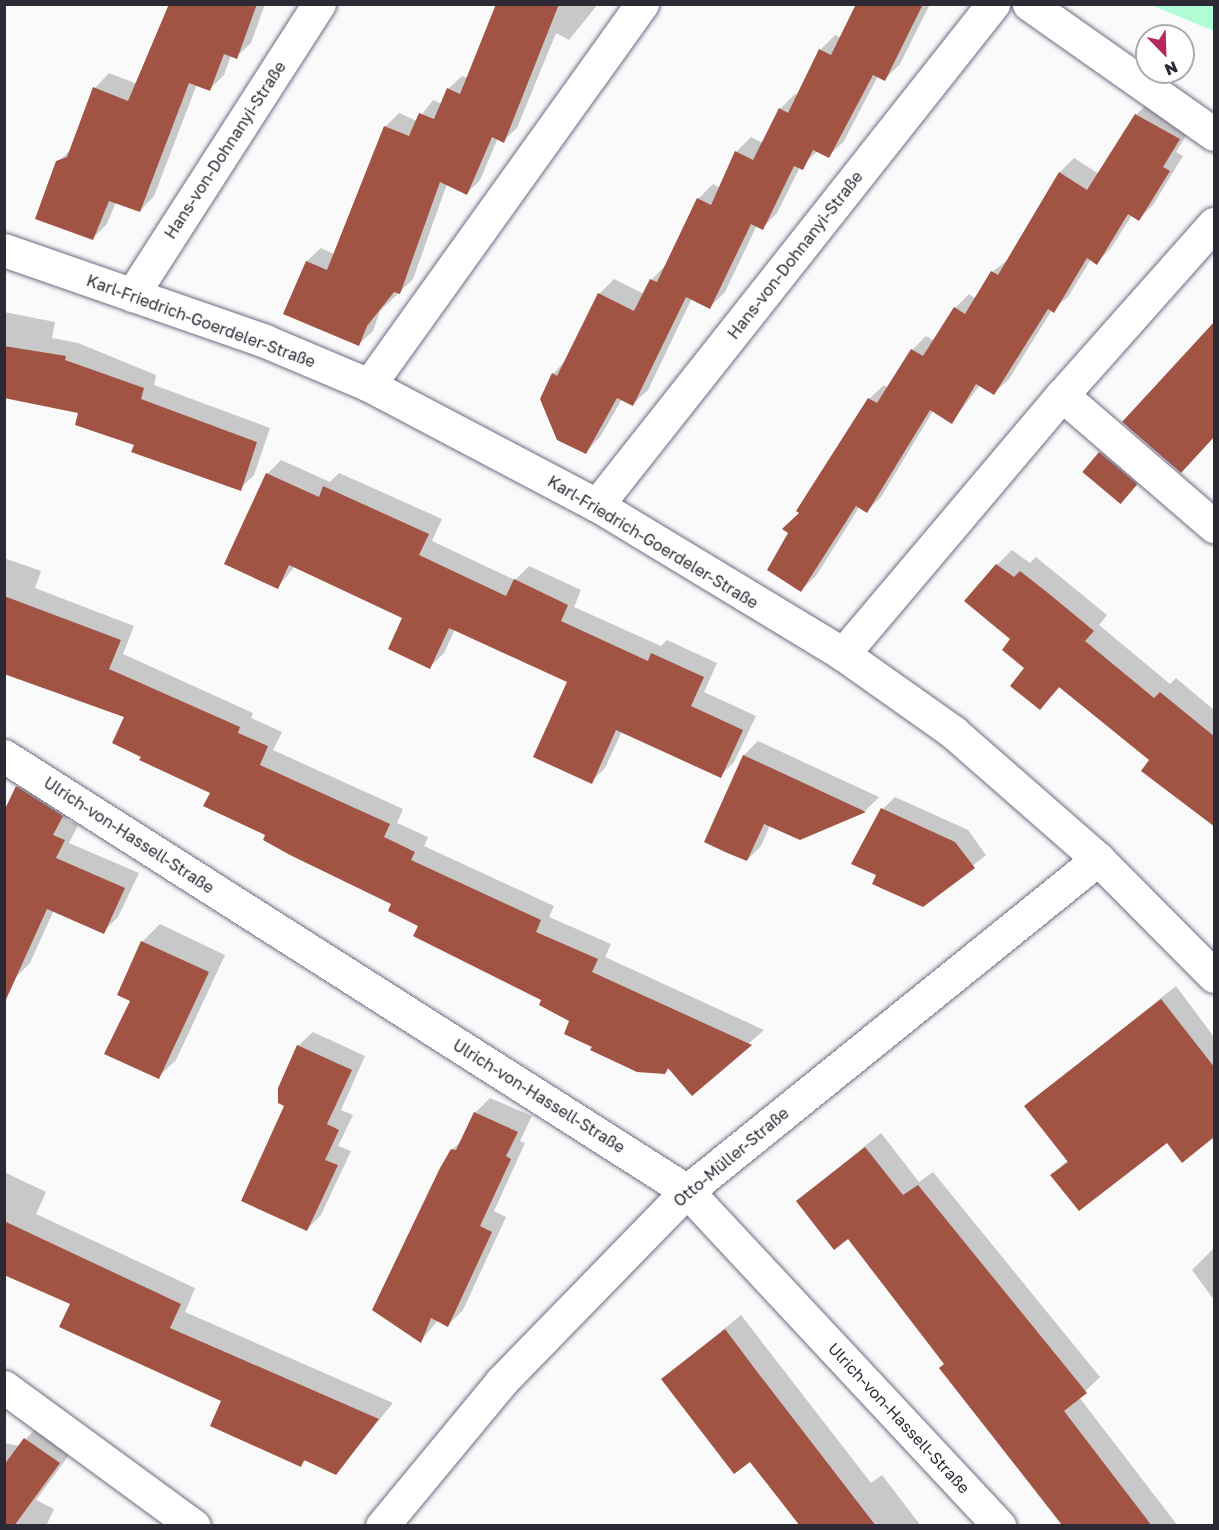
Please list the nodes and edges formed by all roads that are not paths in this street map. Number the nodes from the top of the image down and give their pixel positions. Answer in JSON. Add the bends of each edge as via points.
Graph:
{"nodes":[{"id":1,"x":319,"y":4,"type":"edge"},
{"id":2,"x":642,"y":4,"type":"edge"},
{"id":3,"x":993,"y":4,"type":"edge"},
{"id":4,"x":1029,"y":4,"type":"edge"},
{"id":5,"x":1215,"y":134,"type":"edge"},
{"id":6,"x":1215,"y":224,"type":"edge"},
{"id":7,"x":4,"y":250,"type":"edge"},
{"id":8,"x":132,"y":295,"type":"junction"},
{"id":9,"x":369,"y":385,"type":"junction"},
{"id":10,"x":1062,"y":394,"type":"junction"},
{"id":11,"x":597,"y":505,"type":"junction"},
{"id":12,"x":1215,"y":526,"type":"edge"},
{"id":13,"x":843,"y":654,"type":"junction"},
{"id":14,"x":4,"y":756,"type":"edge"},
{"id":15,"x":1098,"y":859,"type":"junction"},
{"id":16,"x":1215,"y":976,"type":"edge"},
{"id":17,"x":687,"y":1191,"type":"junction"},
{"id":18,"x":4,"y":1387,"type":"edge"},
{"id":19,"x":194,"y":1526,"type":"edge"},
{"id":20,"x":382,"y":1526,"type":"edge"},
{"id":21,"x":999,"y":1526,"type":"edge"}],
"edges":[{"from":1,"to":8,"type":"street","name":"Hans-von-Dohnanyi-Straße"},
{"from":2,"to":9,"type":"street"},
{"from":3,"to":11,"type":"street","name":"Hans-von-Dohnanyi-Straße"},
{"from":4,"to":5,"type":"street"},
{"from":6,"to":10,"type":"street"},
{"from":7,"to":8,"type":"street","name":"Karl-Friedrich-Goerdeler-Straße"},
{"from":8,"to":9,"type":"street","name":"Karl-Friedrich-Goerdeler-Straße","via":[[265,341]]},
{"from":9,"to":11,"type":"street","name":"Karl-Friedrich-Goerdeler-Straße"},
{"from":10,"to":12,"type":"street"},
{"from":10,"to":13,"type":"street"},
{"from":11,"to":13,"type":"street","name":"Karl-Friedrich-Goerdeler-Straße"},
{"from":13,"to":15,"type":"street","name":"Karl-Friedrich-Goerdeler-Straße","via":[[953,732]]},
{"from":14,"to":17,"type":"street","name":"Ulrich-von-Hassell-Straße"},
{"from":15,"to":16,"type":"street","name":"Karl-Friedrich-Goerdeler-Straße"},
{"from":15,"to":17,"type":"street","name":"Otto-Müller-Straße"},
{"from":17,"to":20,"type":"street","name":"Otto-Müller-Straße","via":[[501,1382]]},
{"from":17,"to":21,"type":"street","name":"Ulrich-von-Hassell-Straße"},
{"from":18,"to":19,"type":"street"}]}
